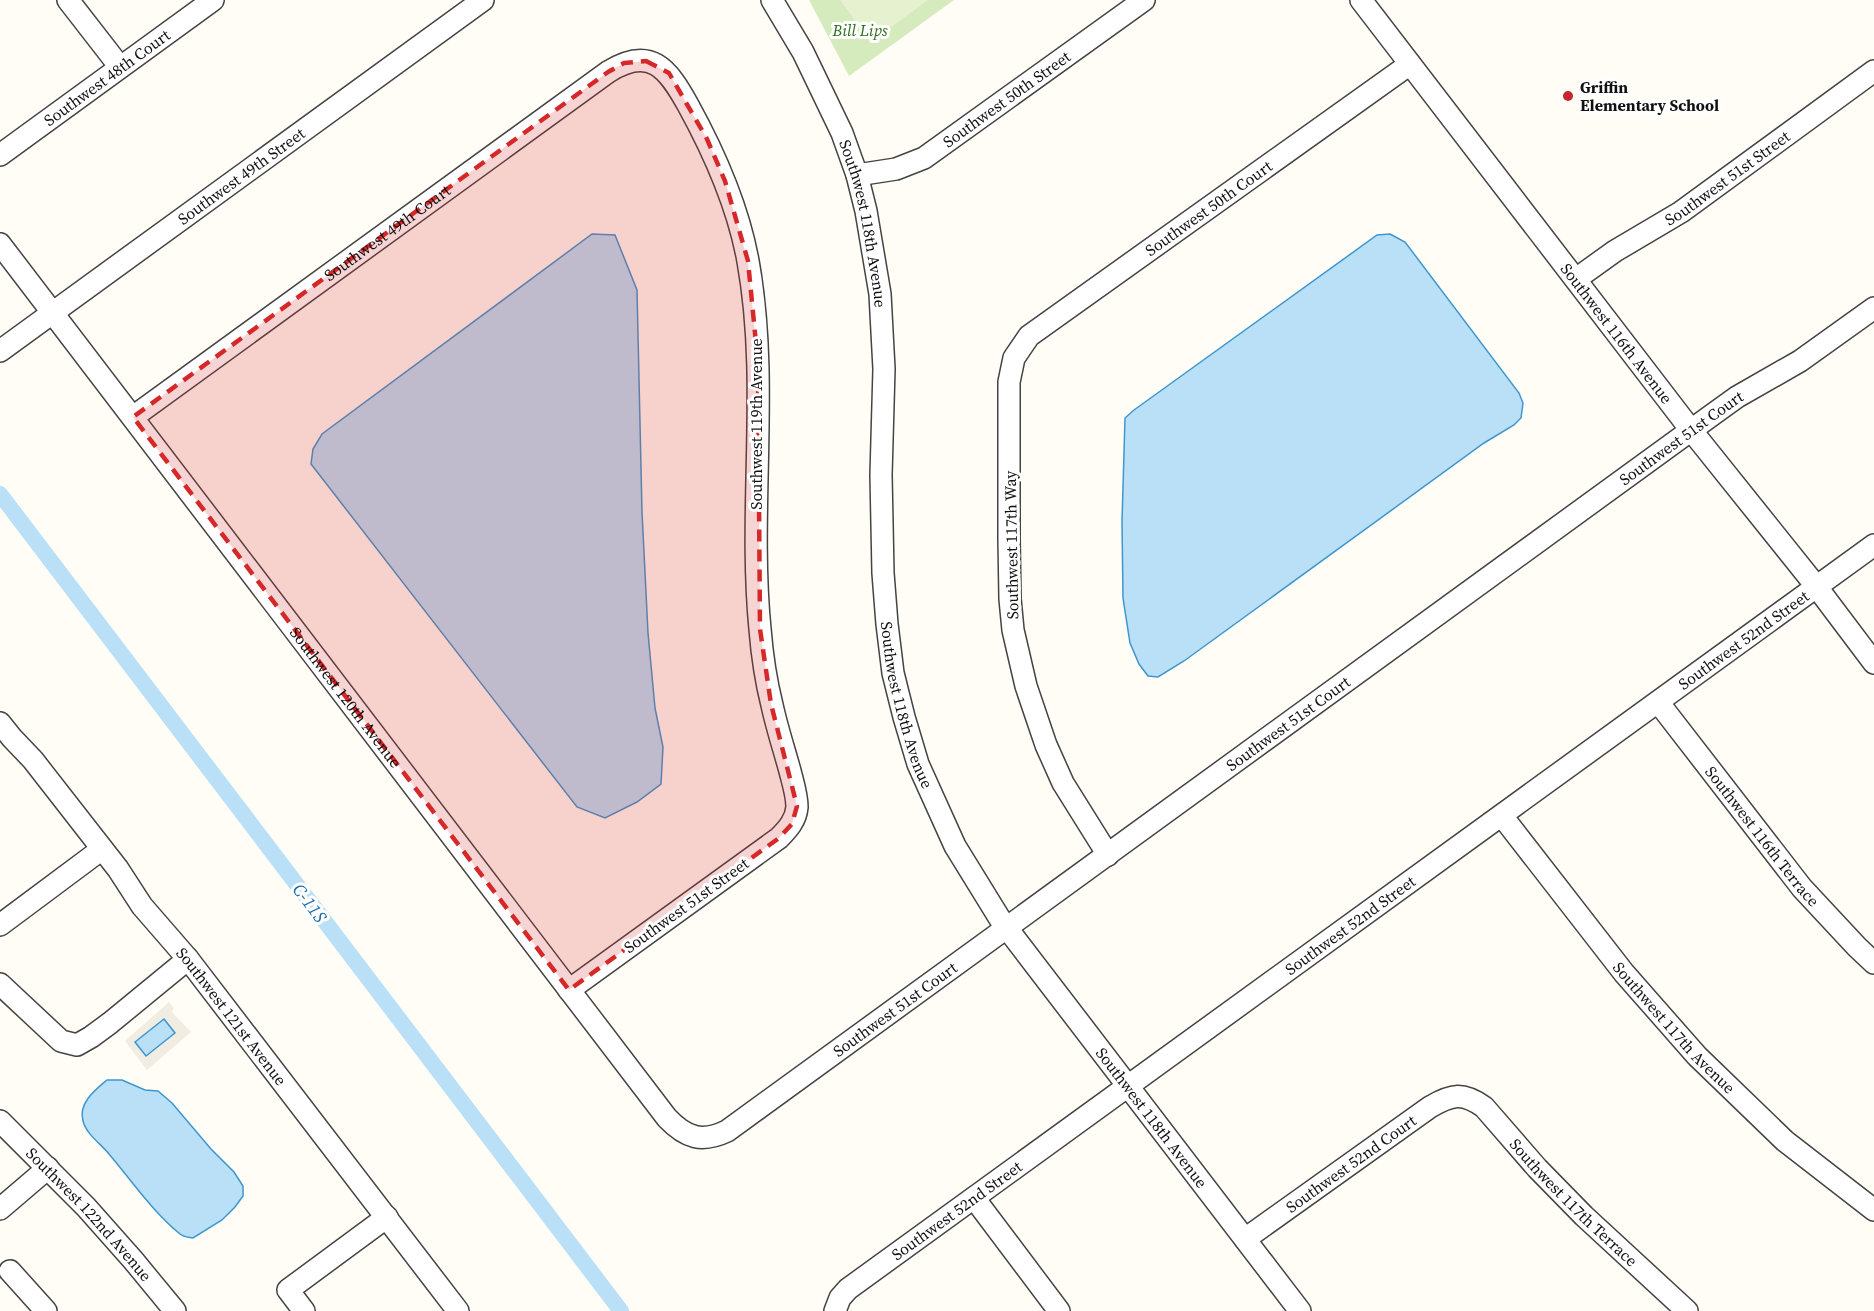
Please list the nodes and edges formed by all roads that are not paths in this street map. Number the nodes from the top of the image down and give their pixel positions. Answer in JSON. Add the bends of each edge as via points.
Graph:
{"nodes":[{"id":1,"x":68,"y":0,"type":"edge"},
{"id":2,"x":213,"y":0,"type":"edge"},
{"id":3,"x":483,"y":0,"type":"edge"},
{"id":4,"x":772,"y":0,"type":"edge"},
{"id":5,"x":1144,"y":0,"type":"edge"},
{"id":6,"x":1361,"y":0,"type":"edge"},
{"id":7,"x":646,"y":61,"type":"joint"},
{"id":8,"x":1410,"y":64,"type":"junction"},
{"id":9,"x":120,"y":67,"type":"junction"},
{"id":10,"x":1874,"y":71,"type":"edge"},
{"id":11,"x":0,"y":155,"type":"edge"},
{"id":12,"x":858,"y":175,"type":"junction"},
{"id":13,"x":0,"y":244,"type":"edge"},
{"id":14,"x":1576,"y":279,"type":"junction"},
{"id":15,"x":1874,"y":308,"type":"edge"},
{"id":16,"x":53,"y":313,"type":"junction"},
{"id":17,"x":0,"y":351,"type":"edge"},
{"id":18,"x":1014,"y":358,"type":"joint"},
{"id":19,"x":133,"y":417,"type":"junction"},
{"id":20,"x":1691,"y":430,"type":"junction"},
{"id":21,"x":1874,"y":545,"type":"edge"},
{"id":22,"x":1816,"y":586,"type":"junction"},
{"id":23,"x":1874,"y":663,"type":"edge"},
{"id":24,"x":1658,"y":702,"type":"junction"},
{"id":25,"x":4,"y":736,"type":"edge"},
{"id":26,"x":795,"y":815,"type":"joint"},
{"id":27,"x":1502,"y":816,"type":"junction"},
{"id":28,"x":102,"y":849,"type":"junction"},
{"id":29,"x":1108,"y":855,"type":"junction"},
{"id":30,"x":0,"y":925,"type":"edge"},
{"id":31,"x":1007,"y":928,"type":"junction"},
{"id":32,"x":188,"y":959,"type":"junction"},
{"id":33,"x":1874,"y":963,"type":"edge"},
{"id":34,"x":0,"y":984,"type":"edge"},
{"id":35,"x":569,"y":990,"type":"junction"},
{"id":36,"x":1128,"y":1087,"type":"junction"},
{"id":37,"x":1460,"y":1096,"type":"joint"},
{"id":38,"x":0,"y":1121,"type":"edge"},
{"id":39,"x":702,"y":1138,"type":"joint"},
{"id":40,"x":48,"y":1168,"type":"junction"},
{"id":41,"x":974,"y":1198,"type":"junction"},
{"id":42,"x":0,"y":1209,"type":"edge"},
{"id":43,"x":1874,"y":1210,"type":"edge"},
{"id":44,"x":387,"y":1217,"type":"junction"},
{"id":45,"x":1245,"y":1239,"type":"junction"},
{"id":46,"x":10,"y":1271,"type":"dead end"},
{"id":47,"x":46,"y":1311,"type":"edge"},
{"id":48,"x":175,"y":1311,"type":"edge"},
{"id":49,"x":304,"y":1311,"type":"edge"},
{"id":50,"x":458,"y":1311,"type":"edge"},
{"id":51,"x":835,"y":1311,"type":"edge"},
{"id":52,"x":1059,"y":1311,"type":"edge"},
{"id":53,"x":1300,"y":1311,"type":"edge"},
{"id":54,"x":1686,"y":1311,"type":"edge"}],
"edges":[{"from":1,"to":9,"type":"street"},
{"from":2,"to":9,"type":"street","name":"Southwest 48th Court"},
{"from":3,"to":16,"type":"street","name":"Southwest 49th Street"},
{"from":4,"to":12,"type":"street","name":"Southwest 118th Avenue","via":[[822,91]]},
{"from":5,"to":12,"type":"street","name":"Southwest 50th Street","via":[[924,158],[896,169]]},
{"from":6,"to":8,"type":"street","name":"Southwest 116th Avenue"},
{"from":7,"to":19,"type":"street","name":"Southwest 49th Court","via":[[624,63],[608,72]]},
{"from":7,"to":26,"type":"street","name":"Southwest 119th Avenue","via":[[669,73],[707,140],[726,181],[748,261],[758,364],[760,629],[771,704],[796,797]]},
{"from":8,"to":14,"type":"street","name":"Southwest 116th Avenue"},
{"from":8,"to":18,"type":"street","name":"Southwest 50th Court","via":[[1029,336]]},
{"from":9,"to":11,"type":"street","name":"Southwest 48th Court"},
{"from":10,"to":14,"type":"street","name":"Southwest 51st Street","via":[[1682,213]]},
{"from":12,"to":31,"type":"street","name":"Southwest 118th Avenue","via":[[880,294],[884,369],[883,573],[893,674],[918,764],[934,802],[955,846]]},
{"from":13,"to":16,"type":"street","name":"Southwest 120th Avenue"},
{"from":14,"to":20,"type":"street","name":"Southwest 116th Avenue"},
{"from":15,"to":20,"type":"street","name":"Southwest 51st Court","via":[[1800,362],[1737,397]]},
{"from":16,"to":17,"type":"street","name":"Southwest 49th Street"},
{"from":16,"to":19,"type":"street","name":"Southwest 120th Avenue"},
{"from":18,"to":29,"type":"street","name":"Southwest 117th Way","via":[[1009,382],[1008,539],[1013,630],[1046,746],[1063,783]]},
{"from":19,"to":35,"type":"street","name":"Southwest 120th Avenue"},
{"from":20,"to":22,"type":"street","name":"Southwest 116th Avenue"},
{"from":20,"to":29,"type":"street","name":"Southwest 51st Court"},
{"from":21,"to":22,"type":"street","name":"Southwest 52nd Street"},
{"from":22,"to":23,"type":"street","name":"Southwest 116th Avenue"},
{"from":22,"to":24,"type":"street","name":"Southwest 52nd Street"},
{"from":24,"to":27,"type":"street","name":"Southwest 52nd Street"},
{"from":24,"to":33,"type":"street","name":"Southwest 116th Terrace","via":[[1802,888]]},
{"from":25,"to":28,"type":"street","name":"Southwest 121st Avenue","via":[[33,760]]},
{"from":26,"to":35,"type":"street","name":"Southwest 51st Street","via":[[779,838]]},
{"from":27,"to":36,"type":"street","name":"Southwest 52nd Street"},
{"from":27,"to":43,"type":"street","name":"Southwest 117th Avenue","via":[[1624,973],[1697,1056],[1785,1141]]},
{"from":28,"to":30,"type":"street"},
{"from":28,"to":32,"type":"street","name":"Southwest 121st Avenue","via":[[142,906]]},
{"from":29,"to":31,"type":"street","name":"Southwest 51st Court"},
{"from":31,"to":36,"type":"street","name":"Southwest 118th Avenue"},
{"from":31,"to":39,"type":"street","name":"Southwest 51st Court","via":[[727,1131]]},
{"from":32,"to":34,"type":"street","via":[[110,1023],[77,1044],[62,1041]]},
{"from":32,"to":44,"type":"street","name":"Southwest 121st Avenue"},
{"from":35,"to":39,"type":"street","name":"Southwest 120th Avenue","via":[[667,1118],[681,1132]]},
{"from":36,"to":41,"type":"street","name":"Southwest 52nd Street"},
{"from":36,"to":45,"type":"street","name":"Southwest 118th Avenue"},
{"from":37,"to":45,"type":"street","name":"Southwest 52nd Court","via":[[1430,1107]]},
{"from":37,"to":54,"type":"street","name":"Southwest 117th Terrace","via":[[1484,1107],[1584,1216]]},
{"from":38,"to":40,"type":"street","name":"Southwest 122nd Avenue"},
{"from":40,"to":42,"type":"street"},
{"from":40,"to":48,"type":"street","name":"Southwest 122nd Avenue"},
{"from":41,"to":51,"type":"street","name":"Southwest 52nd Street","via":[[848,1289]]},
{"from":41,"to":52,"type":"street"},
{"from":44,"to":49,"type":"street","via":[[288,1290]]},
{"from":44,"to":50,"type":"street","name":"Southwest 121st Avenue"},
{"from":45,"to":53,"type":"street","name":"Southwest 118th Avenue"},
{"from":46,"to":47,"type":"street"}]}
